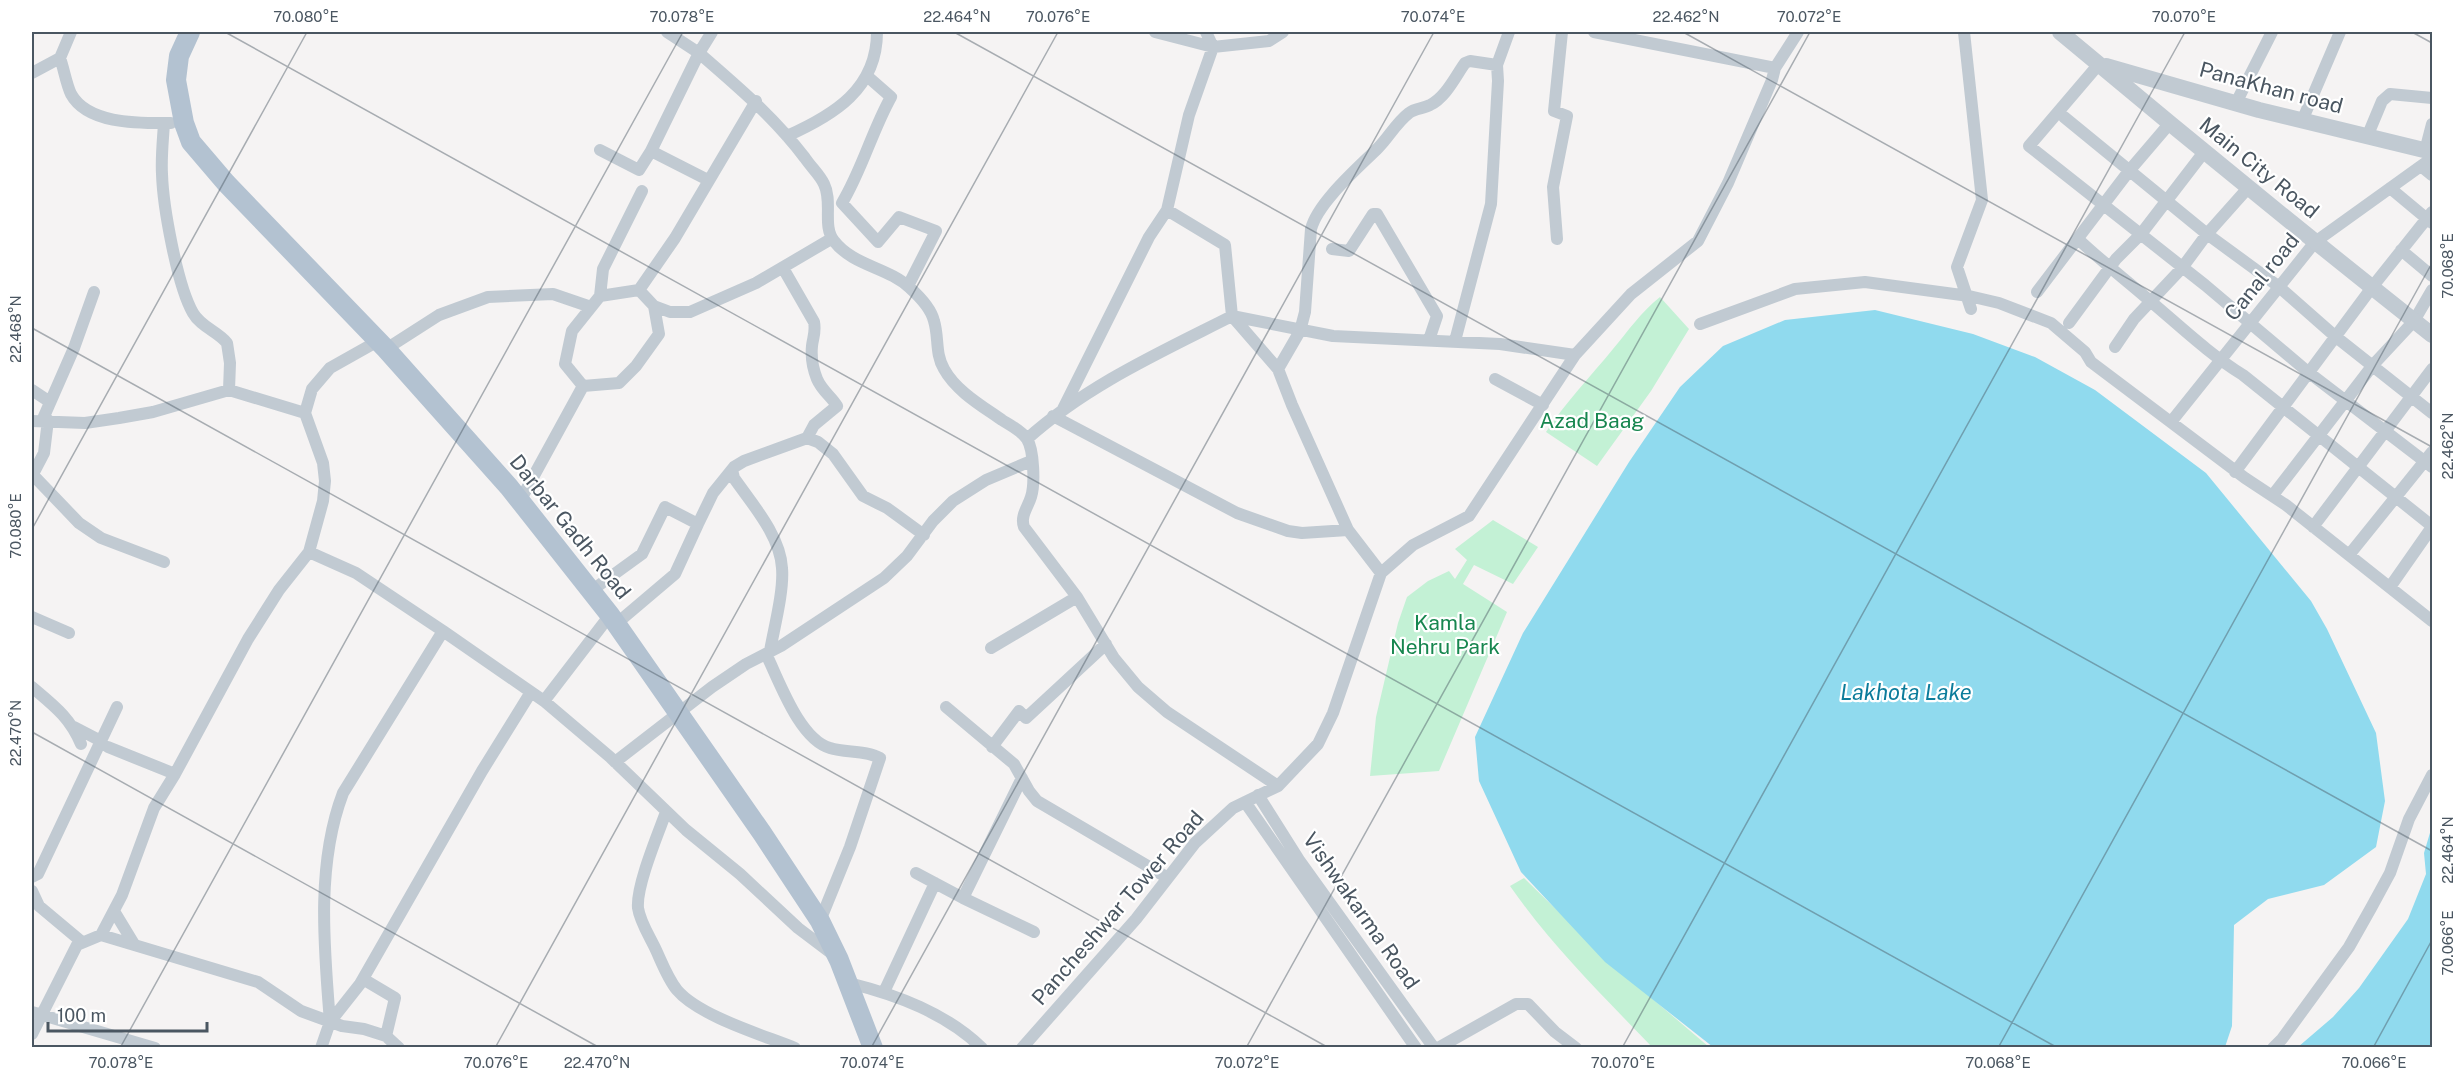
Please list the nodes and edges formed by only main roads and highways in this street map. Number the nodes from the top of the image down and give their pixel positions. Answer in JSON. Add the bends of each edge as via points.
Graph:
{"nodes":[{"id":1,"x":190,"y":32,"type":"edge"},
{"id":2,"x":873,"y":1047,"type":"edge"}],
"edges":[{"from":1,"to":2,"type":"main road","name":"Darbar Gadh Road","via":[[178,56],[176,80],[191,142],[382,345],[520,501],[613,620],[820,921]]}]}
